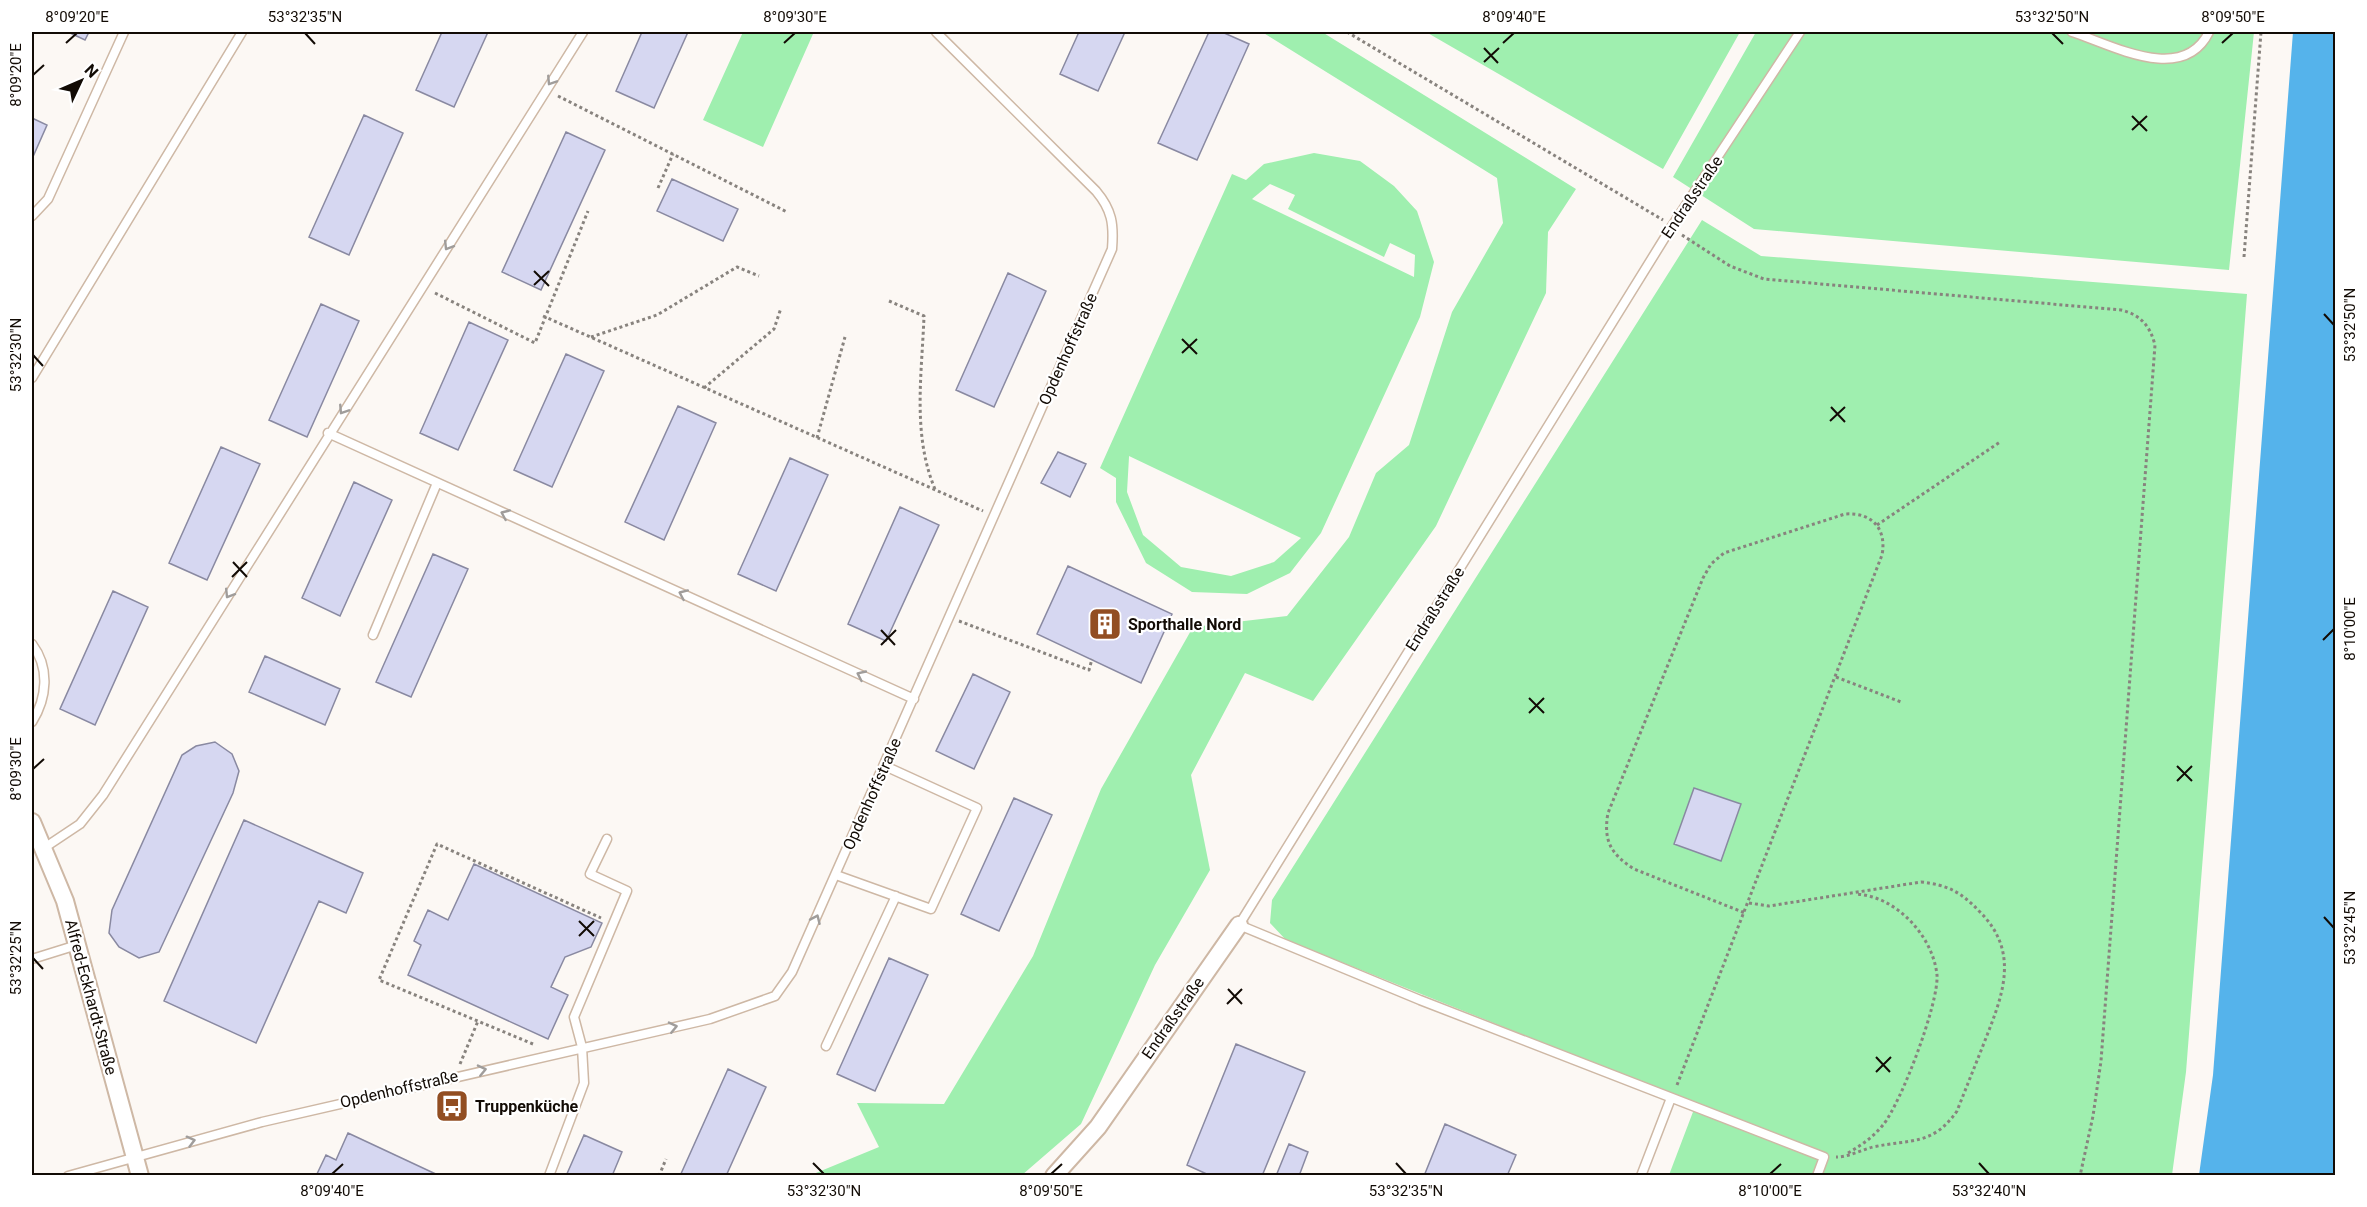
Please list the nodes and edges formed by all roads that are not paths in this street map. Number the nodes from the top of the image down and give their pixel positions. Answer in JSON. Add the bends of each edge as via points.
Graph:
{"nodes":[{"id":1,"x":124,"y":32,"type":"edge"},
{"id":2,"x":242,"y":32,"type":"edge"},
{"id":3,"x":583,"y":32,"type":"edge"},
{"id":4,"x":936,"y":32,"type":"edge"},
{"id":5,"x":1800,"y":32,"type":"edge"},
{"id":6,"x":2072,"y":32,"type":"edge"},
{"id":7,"x":2209,"y":32,"type":"edge"},
{"id":8,"x":32,"y":216,"type":"edge"},
{"id":9,"x":32,"y":378,"type":"edge"},
{"id":10,"x":328,"y":434,"type":"junction"},
{"id":11,"x":437,"y":483,"type":"junction"},
{"id":12,"x":373,"y":635,"type":"dead end"},
{"id":13,"x":32,"y":644,"type":"edge"},
{"id":14,"x":914,"y":699,"type":"junction"},
{"id":15,"x":32,"y":722,"type":"edge"},
{"id":16,"x":885,"y":766,"type":"junction"},
{"id":17,"x":32,"y":822,"type":"edge"},
{"id":18,"x":607,"y":839,"type":"dead end"},
{"id":19,"x":44,"y":848,"type":"junction"},
{"id":20,"x":836,"y":875,"type":"junction"},
{"id":21,"x":896,"y":896,"type":"junction"},
{"id":22,"x":1239,"y":925,"type":"junction"},
{"id":23,"x":78,"y":945,"type":"junction"},
{"id":24,"x":32,"y":959,"type":"edge"},
{"id":25,"x":826,"y":1046,"type":"dead end"},
{"id":26,"x":582,"y":1047,"type":"junction"},
{"id":27,"x":1671,"y":1098,"type":"junction"},
{"id":28,"x":134,"y":1156,"type":"junction"},
{"id":29,"x":1055,"y":1175,"type":"edge"},
{"id":30,"x":69,"y":1176,"type":"edge"},
{"id":31,"x":140,"y":1176,"type":"edge"},
{"id":32,"x":549,"y":1176,"type":"edge"},
{"id":33,"x":1641,"y":1176,"type":"edge"},
{"id":34,"x":1817,"y":1176,"type":"edge"}],
"edges":[{"from":1,"to":8,"type":"lane","via":[[48,199]]},
{"from":2,"to":9,"type":"lane"},
{"from":3,"to":10,"type":"lane","one_way":true},
{"from":4,"to":14,"type":"lane","name":"Opdenhoffstraße","via":[[1092,185],[1107,204],[1114,224],[1112,249]]},
{"from":5,"to":22,"type":"lane","name":"Endraßstraße","via":[[1672,226]]},
{"from":6,"to":7,"type":"lane","via":[[2165,60],[2196,50]]},
{"from":10,"to":11,"type":"lane"},
{"from":10,"to":19,"type":"lane","one_way":true,"via":[[104,795],[80,824]]},
{"from":11,"to":12,"type":"lane"},
{"from":14,"to":11,"type":"lane","one_way":true},
{"from":13,"to":15,"type":"lane","via":[[43,666],[45,682],[43,698]]},
{"from":14,"to":16,"type":"lane","name":"Opdenhoffstraße"},
{"from":16,"to":20,"type":"lane","name":"Opdenhoffstraße"},
{"from":16,"to":21,"type":"lane","via":[[977,808],[931,909]]},
{"from":17,"to":19,"type":"street","name":"Alfred-Eckhardt-Straße"},
{"from":18,"to":26,"type":"lane","via":[[590,874],[627,891],[574,1017]]},
{"from":19,"to":23,"type":"street","name":"Alfred-Eckhardt-Straße"},
{"from":20,"to":21,"type":"lane"},
{"from":26,"to":20,"type":"lane","name":"Opdenhoffstraße","one_way":true,"via":[[710,1019],[775,996],[792,972]]},
{"from":21,"to":25,"type":"lane"},
{"from":22,"to":27,"type":"lane"},
{"from":22,"to":29,"type":"street","name":"Endraßstraße","via":[[1098,1127]]},
{"from":23,"to":24,"type":"lane"},
{"from":23,"to":28,"type":"street","name":"Alfred-Eckhardt-Straße"},
{"from":28,"to":26,"type":"lane","name":"Opdenhoffstraße","one_way":true},
{"from":26,"to":32,"type":"lane","via":[[584,1083]]},
{"from":27,"to":33,"type":"lane"},
{"from":27,"to":34,"type":"lane","via":[[1824,1157]]},
{"from":28,"to":30,"type":"lane","name":"Opdenhoffstraße"},
{"from":28,"to":31,"type":"street","name":"Alfred-Eckhardt-Straße"}]}
